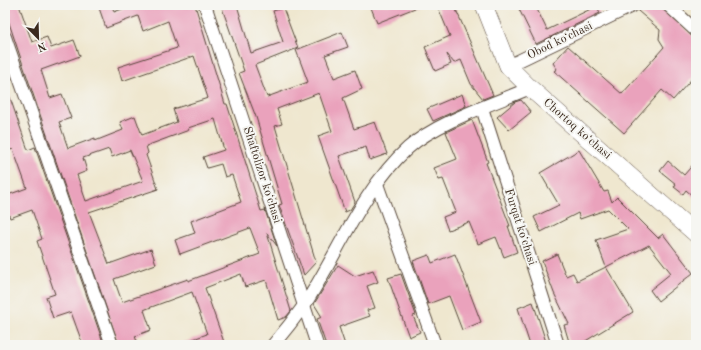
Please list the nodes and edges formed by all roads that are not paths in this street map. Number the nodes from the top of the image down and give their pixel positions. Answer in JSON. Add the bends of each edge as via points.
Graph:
{"nodes":[{"id":1,"x":205,"y":5,"type":"edge"},
{"id":2,"x":484,"y":5,"type":"edge"},
{"id":3,"x":634,"y":5,"type":"edge"},
{"id":4,"x":668,"y":5,"type":"edge"},
{"id":5,"x":696,"y":31,"type":"edge"},
{"id":6,"x":5,"y":37,"type":"edge"},
{"id":7,"x":508,"y":66,"type":"junction"},
{"id":8,"x":530,"y":88,"type":"junction"},
{"id":9,"x":482,"y":108,"type":"junction"},
{"id":10,"x":377,"y":184,"type":"junction"},
{"id":11,"x":696,"y":234,"type":"edge"},
{"id":12,"x":305,"y":305,"type":"junction"},
{"id":13,"x":112,"y":345,"type":"edge"},
{"id":14,"x":273,"y":345,"type":"edge"},
{"id":15,"x":317,"y":345,"type":"edge"},
{"id":16,"x":434,"y":345,"type":"edge"},
{"id":17,"x":558,"y":345,"type":"edge"}],
"edges":[{"from":1,"to":12,"type":"street","name":"Shaftolizor koʻchasi"},
{"from":2,"to":7,"type":"main road","name":"Chortoq koʻchasi"},
{"from":3,"to":7,"type":"street","name":"Obod koʻchasi"},
{"from":4,"to":5,"type":"street"},
{"from":6,"to":13,"type":"street"},
{"from":7,"to":8,"type":"main road","name":"Chortoq koʻchasi"},
{"from":8,"to":9,"type":"street"},
{"from":8,"to":11,"type":"main road","name":"Chortoq koʻchasi"},
{"from":9,"to":10,"type":"street","via":[[437,129],[409,148]]},
{"from":9,"to":17,"type":"street","name":"Furqat koʻchasi"},
{"from":10,"to":12,"type":"street","via":[[364,201]]},
{"from":10,"to":16,"type":"street"},
{"from":12,"to":14,"type":"street"},
{"from":12,"to":15,"type":"street","name":"Shaftolizor koʻchasi"}]}
